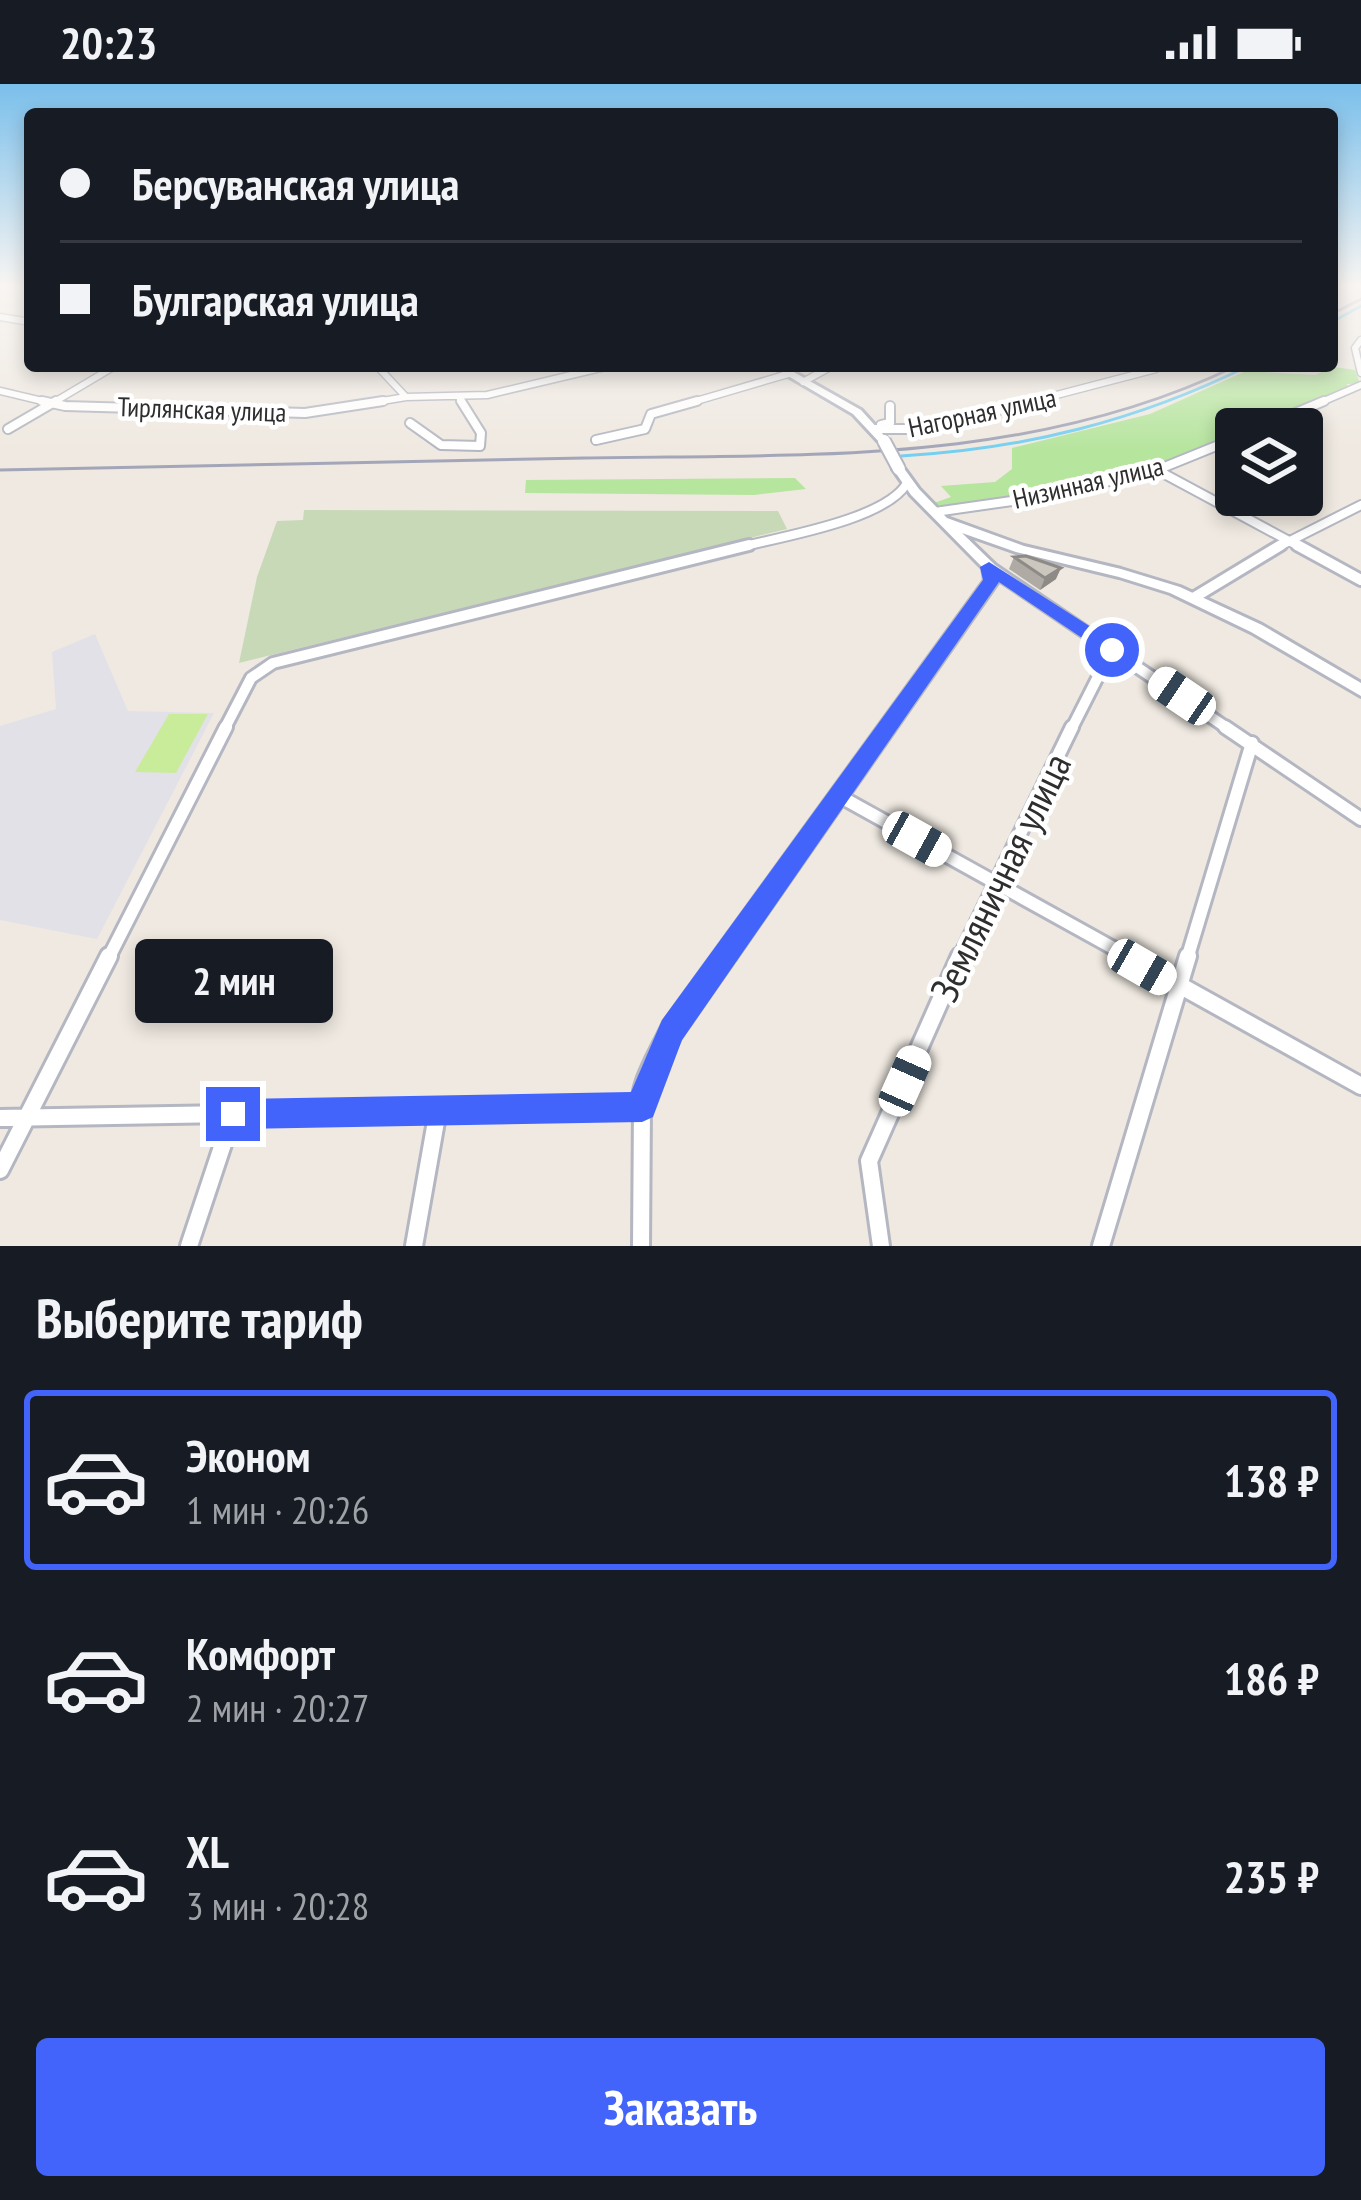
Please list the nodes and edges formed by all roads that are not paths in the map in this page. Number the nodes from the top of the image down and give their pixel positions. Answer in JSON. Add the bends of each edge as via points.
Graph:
{"nodes":[{"id":1,"x":1360,"y":341,"type":"edge"},
{"id":2,"x":105,"y":372,"type":"edge"},
{"id":3,"x":382,"y":372,"type":"edge"},
{"id":4,"x":584,"y":372,"type":"edge"},
{"id":5,"x":785,"y":372,"type":"edge"},
{"id":6,"x":821,"y":372,"type":"edge"},
{"id":7,"x":1132,"y":372,"type":"edge"},
{"id":8,"x":1361,"y":373,"type":"edge"},
{"id":9,"x":788,"y":374,"type":"junction"},
{"id":10,"x":803,"y":382,"type":"junction"},
{"id":11,"x":1361,"y":386,"type":"edge"},
{"id":12,"x":0,"y":391,"type":"edge"},
{"id":13,"x":406,"y":397,"type":"junction"},
{"id":14,"x":459,"y":397,"type":"junction"},
{"id":15,"x":54,"y":402,"type":"junction"},
{"id":16,"x":890,"y":406,"type":"dead end"},
{"id":17,"x":1308,"y":408,"type":"edge"},
{"id":18,"x":410,"y":423,"type":"dead end"},
{"id":19,"x":8,"y":429,"type":"dead end"},
{"id":20,"x":877,"y":432,"type":"junction"},
{"id":21,"x":596,"y":440,"type":"dead end"},
{"id":22,"x":1215,"y":447,"type":"edge"},
{"id":23,"x":1157,"y":470,"type":"junction"},
{"id":24,"x":903,"y":476,"type":"junction"},
{"id":25,"x":1361,"y":505,"type":"edge"},
{"id":26,"x":938,"y":514,"type":"junction"},
{"id":27,"x":1286,"y":542,"type":"junction"},
{"id":28,"x":989,"y":567,"type":"junction"},
{"id":29,"x":1361,"y":580,"type":"edge"},
{"id":30,"x":1195,"y":597,"type":"junction"},
{"id":31,"x":1112,"y":650,"type":"junction"},
{"id":32,"x":1361,"y":690,"type":"edge"},
{"id":33,"x":1252,"y":743,"type":"junction"},
{"id":34,"x":841,"y":797,"type":"junction"},
{"id":35,"x":1361,"y":819,"type":"edge"},
{"id":36,"x":994,"y":881,"type":"junction"},
{"id":37,"x":1178,"y":988,"type":"junction"},
{"id":38,"x":1361,"y":1086,"type":"edge"},
{"id":39,"x":642,"y":1107,"type":"junction"},
{"id":40,"x":438,"y":1110,"type":"junction"},
{"id":41,"x":233,"y":1114,"type":"junction"},
{"id":42,"x":0,"y":1118,"type":"edge"},
{"id":43,"x":26,"y":1118,"type":"junction"},
{"id":44,"x":0,"y":1171,"type":"edge"},
{"id":45,"x":189,"y":1246,"type":"edge"},
{"id":46,"x":414,"y":1246,"type":"edge"},
{"id":47,"x":641,"y":1246,"type":"edge"},
{"id":48,"x":881,"y":1246,"type":"edge"},
{"id":49,"x":1101,"y":1246,"type":"edge"}],
"edges":[{"from":1,"to":8,"type":"street"},
{"from":2,"to":15,"type":"street"},
{"from":3,"to":13,"type":"street"},
{"from":4,"to":14,"type":"street","name":"Тирлянская улица"},
{"from":5,"to":9,"type":"street"},
{"from":6,"to":10,"type":"street"},
{"from":7,"to":20,"type":"street","name":"Нагорная улица","via":[[993,414]]},
{"from":9,"to":10,"type":"street"},
{"from":9,"to":21,"type":"street","via":[[651,414],[645,429]]},
{"from":10,"to":20,"type":"street"},
{"from":11,"to":17,"type":"street"},
{"from":12,"to":15,"type":"street","name":"Тирлянская улица"},
{"from":13,"to":14,"type":"street","name":"Тирлянская улица"},
{"from":13,"to":15,"type":"street","name":"Тирлянская улица","via":[[305,413]]},
{"from":14,"to":18,"type":"street","via":[[481,433],[480,446],[439,446]]},
{"from":15,"to":19,"type":"street"},
{"from":16,"to":20,"type":"street","via":[[890,423]]},
{"from":20,"to":24,"type":"street","bridge":true},
{"from":22,"to":23,"type":"street","name":"Низинная улица"},
{"from":23,"to":26,"type":"street","name":"Низинная улица"},
{"from":23,"to":27,"type":"street"},
{"from":24,"to":26,"type":"street"},
{"from":24,"to":43,"type":"street","via":[[900,495],[869,511],[273,663],[251,678]]},
{"from":25,"to":27,"type":"street"},
{"from":26,"to":28,"type":"street"},
{"from":26,"to":30,"type":"street","via":[[1004,544]]},
{"from":27,"to":29,"type":"street"},
{"from":27,"to":30,"type":"street"},
{"from":28,"to":31,"type":"street"},
{"from":28,"to":34,"type":"street","via":[[992,580]]},
{"from":30,"to":32,"type":"street"},
{"from":31,"to":33,"type":"street"},
{"from":31,"to":36,"type":"street","name":"Земляничная улица"},
{"from":33,"to":35,"type":"street"},
{"from":33,"to":37,"type":"street"},
{"from":34,"to":36,"type":"street"},
{"from":34,"to":39,"type":"street","via":[[672,1030]]},
{"from":36,"to":37,"type":"street"},
{"from":36,"to":48,"type":"street","name":"Земляничная улица","via":[[869,1161]]},
{"from":37,"to":38,"type":"street"},
{"from":37,"to":49,"type":"street"},
{"from":39,"to":40,"type":"street"},
{"from":39,"to":47,"type":"street"},
{"from":40,"to":41,"type":"street"},
{"from":40,"to":46,"type":"street"},
{"from":41,"to":43,"type":"street"},
{"from":41,"to":45,"type":"street"},
{"from":42,"to":43,"type":"street"},
{"from":43,"to":44,"type":"street"}]}
